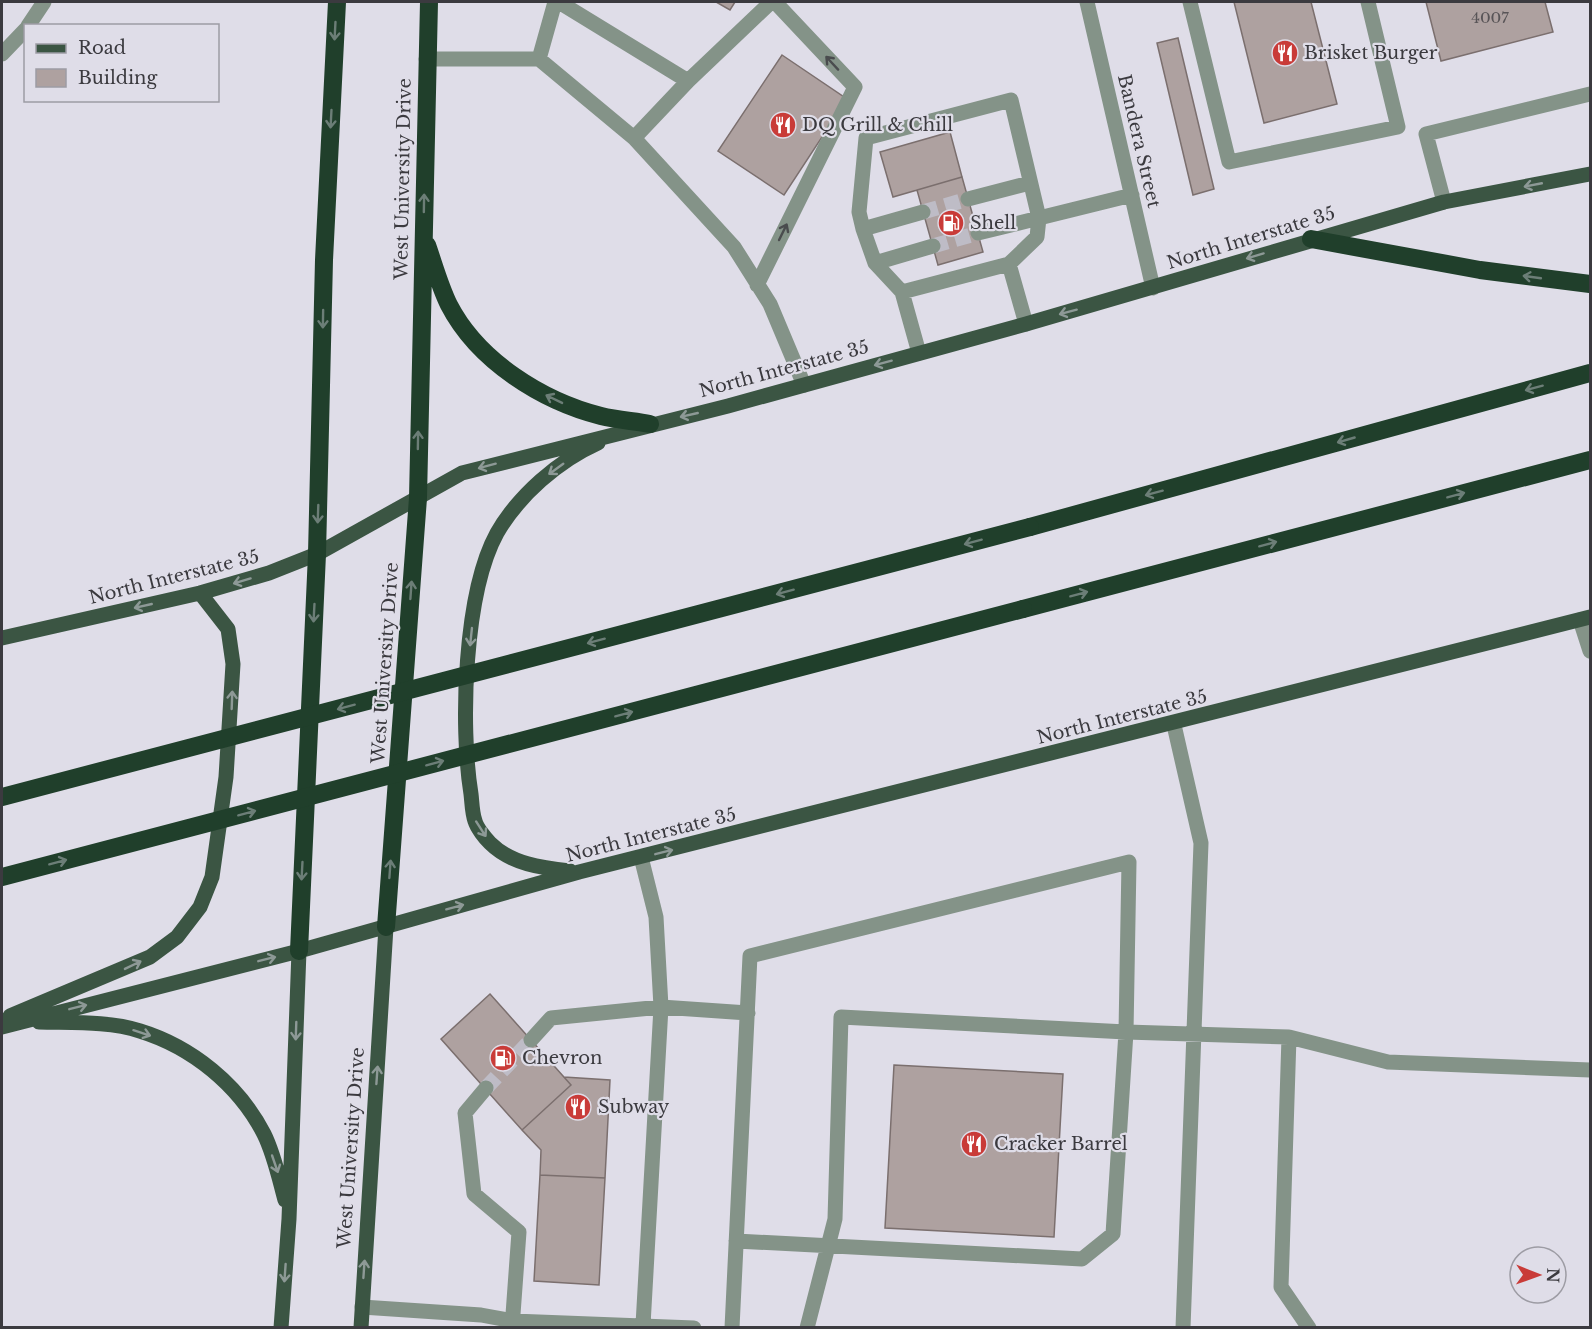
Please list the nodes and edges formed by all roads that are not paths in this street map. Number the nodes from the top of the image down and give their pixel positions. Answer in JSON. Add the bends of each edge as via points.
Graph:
{"nodes":[{"id":1,"x":44,"y":2,"type":"edge"},
{"id":2,"x":337,"y":2,"type":"edge"},
{"id":3,"x":429,"y":2,"type":"edge"},
{"id":4,"x":557,"y":2,"type":"edge"},
{"id":5,"x":773,"y":2,"type":"edge"},
{"id":6,"x":1089,"y":2,"type":"edge"},
{"id":7,"x":1190,"y":2,"type":"edge"},
{"id":8,"x":1368,"y":2,"type":"edge"},
{"id":9,"x":29,"y":24,"type":"edge"},
{"id":10,"x":24,"y":30,"type":"edge"},
{"id":11,"x":2,"y":54,"type":"edge"},
{"id":12,"x":426,"y":59,"type":"junction"},
{"id":13,"x":539,"y":59,"type":"junction"},
{"id":14,"x":688,"y":81,"type":"junction"},
{"id":15,"x":1590,"y":94,"type":"edge"},
{"id":16,"x":1398,"y":127,"type":"junction"},
{"id":17,"x":1426,"y":134,"type":"junction"},
{"id":18,"x":634,"y":138,"type":"junction"},
{"id":19,"x":1590,"y":174,"type":"edge"},
{"id":20,"x":1030,"y":183,"type":"junction"},
{"id":21,"x":1132,"y":195,"type":"junction"},
{"id":22,"x":968,"y":199,"type":"tunnel mouth"},
{"id":23,"x":1444,"y":202,"type":"junction"},
{"id":24,"x":923,"y":212,"type":"tunnel mouth"},
{"id":25,"x":1039,"y":218,"type":"junction"},
{"id":26,"x":863,"y":229,"type":"junction"},
{"id":27,"x":978,"y":233,"type":"tunnel mouth"},
{"id":28,"x":423,"y":237,"type":"junction"},
{"id":29,"x":1311,"y":239,"type":"junction"},
{"id":30,"x":933,"y":246,"type":"tunnel mouth"},
{"id":31,"x":875,"y":263,"type":"junction"},
{"id":32,"x":1009,"y":264,"type":"junction"},
{"id":33,"x":1590,"y":284,"type":"edge"},
{"id":34,"x":757,"y":285,"type":"junction"},
{"id":35,"x":1153,"y":288,"type":"junction"},
{"id":36,"x":902,"y":292,"type":"junction"},
{"id":37,"x":1026,"y":324,"type":"junction"},
{"id":38,"x":919,"y":353,"type":"junction"},
{"id":39,"x":1590,"y":373,"type":"edge"},
{"id":40,"x":804,"y":385,"type":"junction"},
{"id":41,"x":650,"y":424,"type":"junction"},
{"id":42,"x":625,"y":430,"type":"junction"},
{"id":43,"x":1590,"y":460,"type":"edge"},
{"id":44,"x":418,"y":498,"type":"junction"},
{"id":45,"x":317,"y":554,"type":"junction"},
{"id":46,"x":200,"y":593,"type":"junction"},
{"id":47,"x":1585,"y":619,"type":"edge"},
{"id":48,"x":2,"y":638,"type":"edge"},
{"id":49,"x":1590,"y":651,"type":"edge"},
{"id":50,"x":1174,"y":724,"type":"junction"},
{"id":51,"x":2,"y":797,"type":"edge"},
{"id":52,"x":641,"y":857,"type":"junction"},
{"id":53,"x":579,"y":872,"type":"junction"},
{"id":54,"x":2,"y":877,"type":"edge"},
{"id":55,"x":386,"y":927,"type":"junction"},
{"id":56,"x":299,"y":951,"type":"junction"},
{"id":57,"x":661,"y":1006,"type":"junction"},
{"id":58,"x":748,"y":1012,"type":"junction"},
{"id":59,"x":2,"y":1019,"type":"edge"},
{"id":60,"x":21,"y":1021,"type":"junction"},
{"id":61,"x":2,"y":1027,"type":"edge"},
{"id":62,"x":1126,"y":1032,"type":"junction"},
{"id":63,"x":1195,"y":1032,"type":"junction"},
{"id":64,"x":1289,"y":1037,"type":"junction"},
{"id":65,"x":531,"y":1040,"type":"tunnel mouth"},
{"id":66,"x":1590,"y":1070,"type":"edge"},
{"id":67,"x":486,"y":1088,"type":"tunnel mouth"},
{"id":68,"x":289,"y":1219,"type":"junction"},
{"id":69,"x":736,"y":1241,"type":"junction"},
{"id":70,"x":828,"y":1245,"type":"junction"},
{"id":71,"x":362,"y":1307,"type":"junction"},
{"id":72,"x":513,"y":1324,"type":"edge"},
{"id":73,"x":643,"y":1325,"type":"junction"},
{"id":74,"x":281,"y":1328,"type":"edge"},
{"id":75,"x":361,"y":1328,"type":"edge"},
{"id":76,"x":694,"y":1328,"type":"edge"},
{"id":77,"x":732,"y":1328,"type":"edge"},
{"id":78,"x":807,"y":1328,"type":"edge"},
{"id":79,"x":1183,"y":1328,"type":"edge"},
{"id":80,"x":1309,"y":1328,"type":"edge"}],
"edges":[{"from":1,"to":9,"type":"street"},
{"from":2,"to":45,"type":"highway","one_way":true,"via":[[324,261]]},
{"from":3,"to":12,"type":"highway","name":"West University Drive"},
{"from":4,"to":13,"type":"street"},
{"from":4,"to":14,"type":"street"},
{"from":5,"to":14,"type":"street"},
{"from":34,"to":5,"type":"street","one_way":true,"via":[[855,87]]},
{"from":6,"to":21,"type":"street","name":"Bandera Street"},
{"from":7,"to":16,"type":"street","via":[[1229,162]]},
{"from":8,"to":16,"type":"street"},
{"from":10,"to":11,"type":"street"},
{"from":12,"to":13,"type":"street"},
{"from":28,"to":12,"type":"highway","name":"West University Drive","one_way":true},
{"from":13,"to":18,"type":"street"},
{"from":14,"to":18,"type":"street"},
{"from":15,"to":17,"type":"street"},
{"from":16,"to":17,"type":"street"},
{"from":17,"to":23,"type":"street"},
{"from":18,"to":34,"type":"street","via":[[734,247]]},
{"from":19,"to":23,"type":"main road","name":"North Interstate 35","one_way":true},
{"from":20,"to":22,"type":"street"},
{"from":20,"to":25,"type":"street"},
{"from":20,"to":26,"type":"street","via":[[1011,100],[866,138],[859,212]]},
{"from":21,"to":25,"type":"street"},
{"from":21,"to":35,"type":"street","name":"Bandera Street"},
{"from":23,"to":29,"type":"main road","name":"North Interstate 35"},
{"from":24,"to":26,"type":"street"},
{"from":25,"to":27,"type":"street"},
{"from":25,"to":32,"type":"street","via":[[1037,237]]},
{"from":26,"to":31,"type":"street"},
{"from":41,"to":28,"type":"highway","one_way":true,"via":[[601,416],[556,401],[512,375],[476,342],[449,306]]},
{"from":44,"to":28,"type":"highway","name":"West University Drive","one_way":true},
{"from":33,"to":29,"type":"highway","one_way":true,"via":[[1480,270]]},
{"from":29,"to":35,"type":"main road","name":"North Interstate 35","one_way":true},
{"from":30,"to":31,"type":"street"},
{"from":31,"to":36,"type":"street"},
{"from":32,"to":36,"type":"street"},
{"from":32,"to":37,"type":"street"},
{"from":34,"to":40,"type":"street","via":[[770,304]]},
{"from":35,"to":37,"type":"main road","name":"North Interstate 35","one_way":true},
{"from":36,"to":38,"type":"street"},
{"from":37,"to":38,"type":"main road","name":"North Interstate 35"},
{"from":38,"to":40,"type":"main road","name":"North Interstate 35","one_way":true},
{"from":39,"to":51,"type":"highway","one_way":true,"bridge":true,"via":[[1030,527]]},
{"from":40,"to":41,"type":"main road","name":"North Interstate 35","one_way":true},
{"from":41,"to":42,"type":"main road","name":"North Interstate 35"},
{"from":42,"to":44,"type":"main road","name":"North Interstate 35","one_way":true,"via":[[462,473]]},
{"from":42,"to":53,"type":"main road","one_way":true,"via":[[553,470],[525,496],[497,533],[482,572],[470,647],[467,772],[475,821],[489,843],[509,858],[543,868]]},
{"from":54,"to":43,"type":"highway","one_way":true,"bridge":true},
{"from":44,"to":45,"type":"main road","name":"North Interstate 35"},
{"from":55,"to":44,"type":"highway","name":"West University Drive","one_way":true},
{"from":45,"to":46,"type":"main road","name":"North Interstate 35","one_way":true},
{"from":45,"to":56,"type":"highway","one_way":true},
{"from":46,"to":48,"type":"main road","name":"North Interstate 35","one_way":true},
{"from":59,"to":46,"type":"main road","one_way":true,"via":[[150,957],[177,938],[200,907],[212,877],[223,799],[232,720],[233,664],[228,629]]},
{"from":47,"to":49,"type":"street"},
{"from":47,"to":50,"type":"main road","name":"North Interstate 35"},
{"from":52,"to":50,"type":"main road","name":"North Interstate 35","one_way":true},
{"from":50,"to":63,"type":"street","via":[[1201,843]]},
{"from":52,"to":53,"type":"main road","name":"North Interstate 35"},
{"from":52,"to":57,"type":"street","via":[[656,917]]},
{"from":55,"to":53,"type":"main road","name":"North Interstate 35","one_way":true},
{"from":55,"to":56,"type":"main road","name":"North Interstate 35"},
{"from":71,"to":55,"type":"main road","name":"West University Drive","one_way":true},
{"from":60,"to":56,"type":"main road","name":"North Interstate 35","one_way":true},
{"from":56,"to":68,"type":"main road","one_way":true},
{"from":57,"to":58,"type":"street"},
{"from":57,"to":65,"type":"street","via":[[551,1018]]},
{"from":57,"to":73,"type":"street"},
{"from":58,"to":62,"type":"street","via":[[750,956],[1130,862]]},
{"from":58,"to":69,"type":"street"},
{"from":60,"to":61,"type":"main road","name":"North Interstate 35"},
{"from":60,"to":68,"type":"main road","one_way":true,"via":[[139,1030],[184,1050],[216,1071],[264,1134]]},
{"from":62,"to":63,"type":"street"},
{"from":62,"to":70,"type":"street","via":[[1113,1234],[1082,1258]]},
{"from":62,"to":70,"type":"street","via":[[841,1017],[835,1220]]},
{"from":63,"to":64,"type":"street"},
{"from":63,"to":79,"type":"street"},
{"from":64,"to":66,"type":"street","via":[[1388,1062]]},
{"from":64,"to":80,"type":"street","via":[[1281,1287]]},
{"from":67,"to":72,"type":"street","via":[[465,1113],[474,1194],[519,1232]]},
{"from":68,"to":74,"type":"main road","one_way":true},
{"from":69,"to":70,"type":"street"},
{"from":69,"to":77,"type":"street"},
{"from":70,"to":78,"type":"street"},
{"from":71,"to":72,"type":"street","via":[[481,1315]]},
{"from":71,"to":75,"type":"main road","name":"West University Drive"},
{"from":72,"to":73,"type":"street"},
{"from":73,"to":76,"type":"street"}]}
